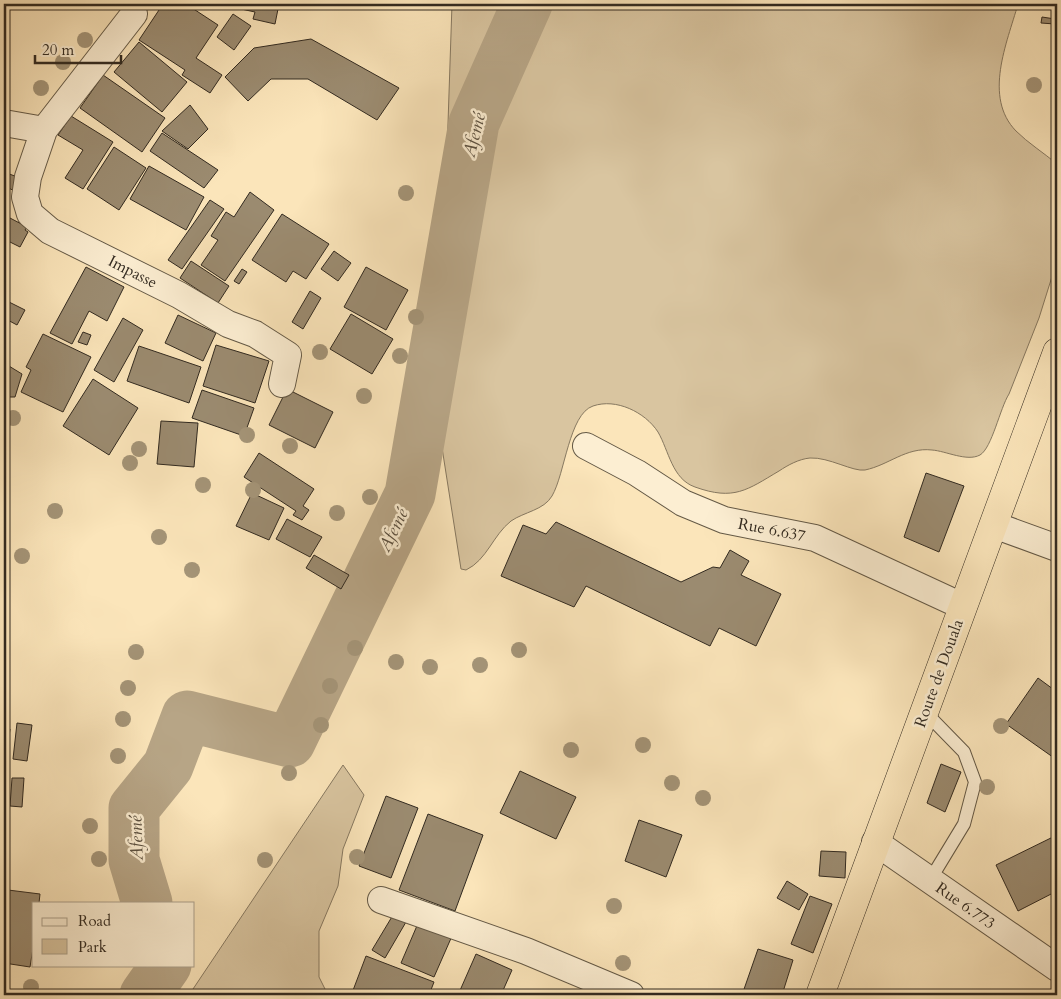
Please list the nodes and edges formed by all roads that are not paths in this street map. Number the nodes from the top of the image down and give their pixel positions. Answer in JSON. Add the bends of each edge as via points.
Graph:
{"nodes":[{"id":1,"x":134,"y":14,"type":"dead end"},
{"id":2,"x":4,"y":123,"type":"edge"},
{"id":3,"x":44,"y":130,"type":"junction"},
{"id":4,"x":1057,"y":352,"type":"edge"},
{"id":5,"x":282,"y":384,"type":"dead end"},
{"id":6,"x":586,"y":446,"type":"dead end"},
{"id":7,"x":994,"y":525,"type":"junction"},
{"id":8,"x":1057,"y":548,"type":"edge"},
{"id":9,"x":962,"y":606,"type":"junction"},
{"id":10,"x":924,"y":711,"type":"junction"},
{"id":11,"x":876,"y":842,"type":"junction"},
{"id":12,"x":930,"y":880,"type":"junction"},
{"id":13,"x":381,"y":900,"type":"dead end"},
{"id":14,"x":1057,"y":968,"type":"edge"},
{"id":15,"x":631,"y":995,"type":"edge"},
{"id":16,"x":820,"y":995,"type":"edge"}],
"edges":[{"from":1,"to":3,"type":"street"},
{"from":2,"to":3,"type":"street"},
{"from":3,"to":5,"type":"street","name":"Impasse","via":[[28,177],[25,197],[30,214],[50,231],[277,347],[288,355]]},
{"from":4,"to":7,"type":"highway","name":"Route de Douala"},
{"from":6,"to":9,"type":"street","name":"Rue 6.637","via":[[684,503],[724,520],[815,538]]},
{"from":7,"to":8,"type":"street"},
{"from":7,"to":9,"type":"highway","name":"Route de Douala"},
{"from":9,"to":10,"type":"highway","name":"Route de Douala"},
{"from":10,"to":11,"type":"highway","name":"Route de Douala"},
{"from":10,"to":12,"type":"lane","via":[[964,752],[975,782],[964,824]]},
{"from":11,"to":12,"type":"street","name":"Rue 6.773"},
{"from":11,"to":16,"type":"highway","name":"Route de Douala"},
{"from":12,"to":14,"type":"street","name":"Rue 6.773"},
{"from":13,"to":15,"type":"street","via":[[526,951]]}]}
